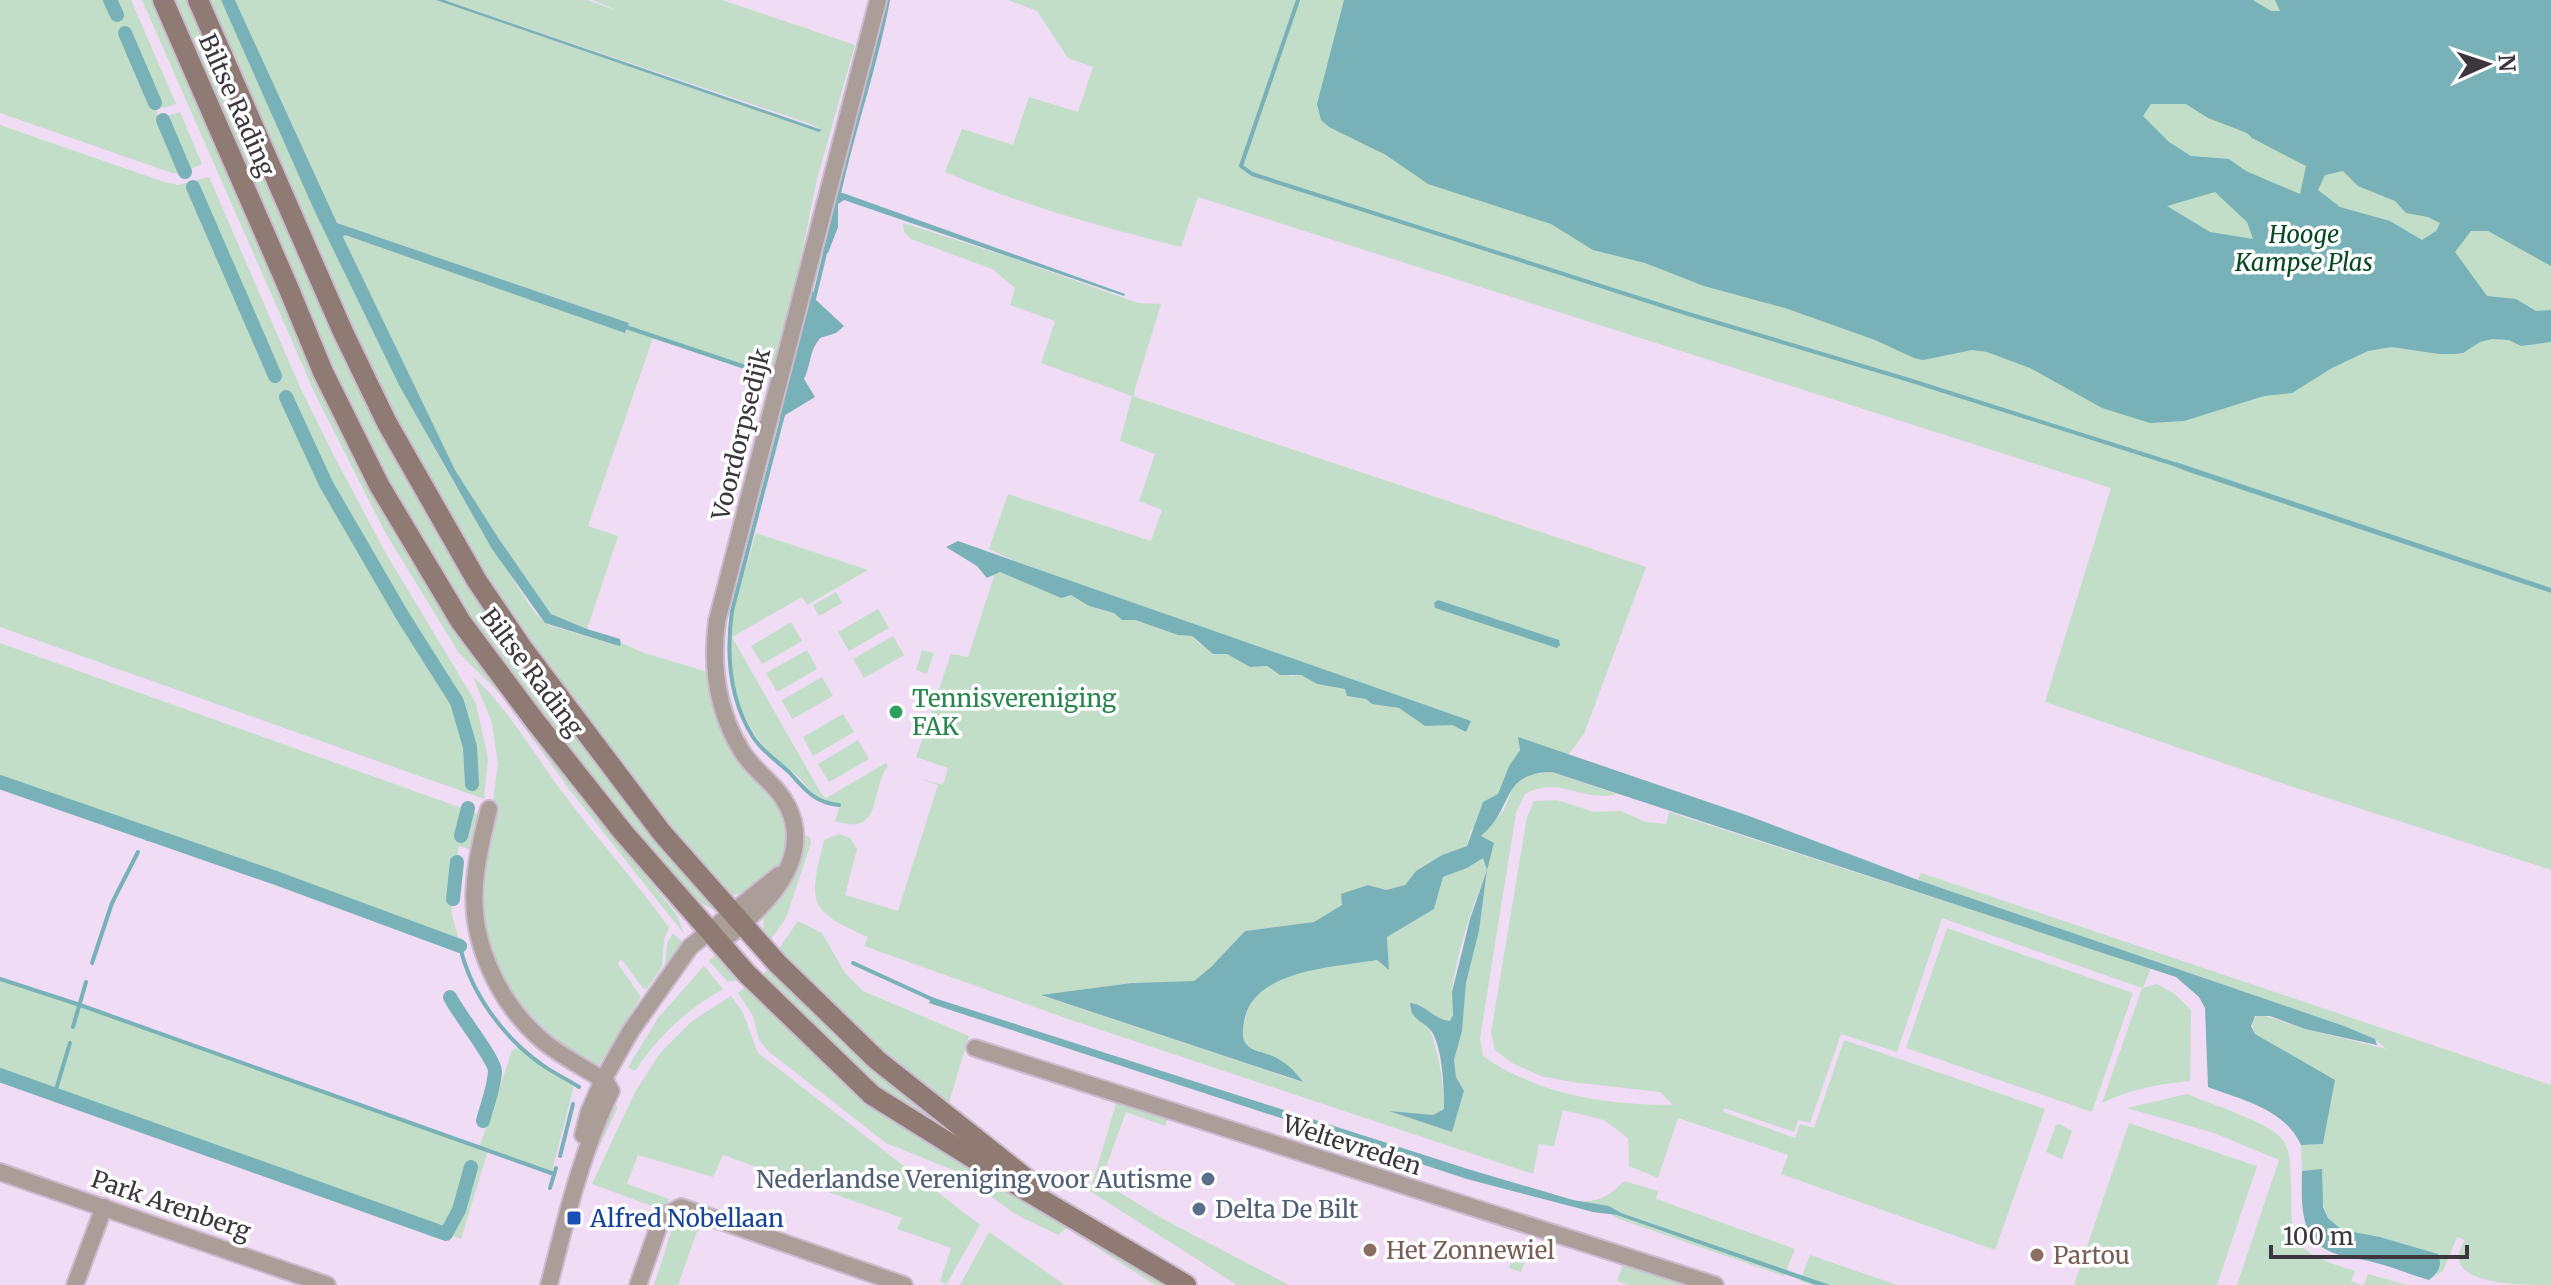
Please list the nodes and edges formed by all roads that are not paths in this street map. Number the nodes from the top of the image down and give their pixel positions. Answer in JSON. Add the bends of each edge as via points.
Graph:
{"nodes":[{"id":1,"x":163,"y":0,"type":"edge"},
{"id":2,"x":198,"y":0,"type":"edge"},
{"id":3,"x":878,"y":0,"type":"edge"},
{"id":4,"x":489,"y":809,"type":"dead end"},
{"id":5,"x":738,"y":919,"type":"junction"},
{"id":6,"x":715,"y":937,"type":"junction"},
{"id":7,"x":975,"y":1048,"type":"dead end"},
{"id":8,"x":599,"y":1078,"type":"junction"},
{"id":9,"x":0,"y":1172,"type":"edge"},
{"id":10,"x":104,"y":1207,"type":"junction"},
{"id":11,"x":1068,"y":1214,"type":"junction"},
{"id":12,"x":75,"y":1285,"type":"edge"},
{"id":13,"x":327,"y":1285,"type":"edge"},
{"id":14,"x":549,"y":1285,"type":"edge"},
{"id":15,"x":638,"y":1285,"type":"edge"},
{"id":16,"x":904,"y":1285,"type":"edge"},
{"id":17,"x":1186,"y":1285,"type":"edge"},
{"id":18,"x":1715,"y":1285,"type":"edge"}],
"edges":[{"from":1,"to":6,"type":"main road","name":"Biltse Rading","via":[[323,372],[427,569],[535,721]]},
{"from":2,"to":5,"type":"main road","name":"Biltse Rading","via":[[343,332],[431,504],[523,649],[662,833]]},
{"from":3,"to":5,"type":"street","name":"Voordorpsedijk","via":[[717,621],[717,693],[724,716],[742,752],[788,807],[795,827],[786,876]]},
{"from":4,"to":8,"type":"street","via":[[475,913],[494,977],[526,1026]]},
{"from":5,"to":6,"type":"street","name":"Voordorpsedijk"},
{"from":5,"to":11,"type":"main road","name":"Biltse Rading","via":[[877,1060]]},
{"from":6,"to":8,"type":"street","name":"Voordorpsedijk","via":[[690,947]]},
{"from":6,"to":11,"type":"main road","name":"Biltse Rading","via":[[872,1095]]},
{"from":7,"to":18,"type":"street","name":"Weltevreden"},
{"from":8,"to":14,"type":"street","via":[[611,1091],[578,1174]]},
{"from":9,"to":10,"type":"street","name":"Park Arenberg"},
{"from":10,"to":12,"type":"street"},
{"from":10,"to":13,"type":"street","name":"Park Arenberg"},
{"from":11,"to":17,"type":"main road","name":"Biltse Rading"},
{"from":15,"to":16,"type":"street","via":[[662,1217],[681,1207]]}]}
